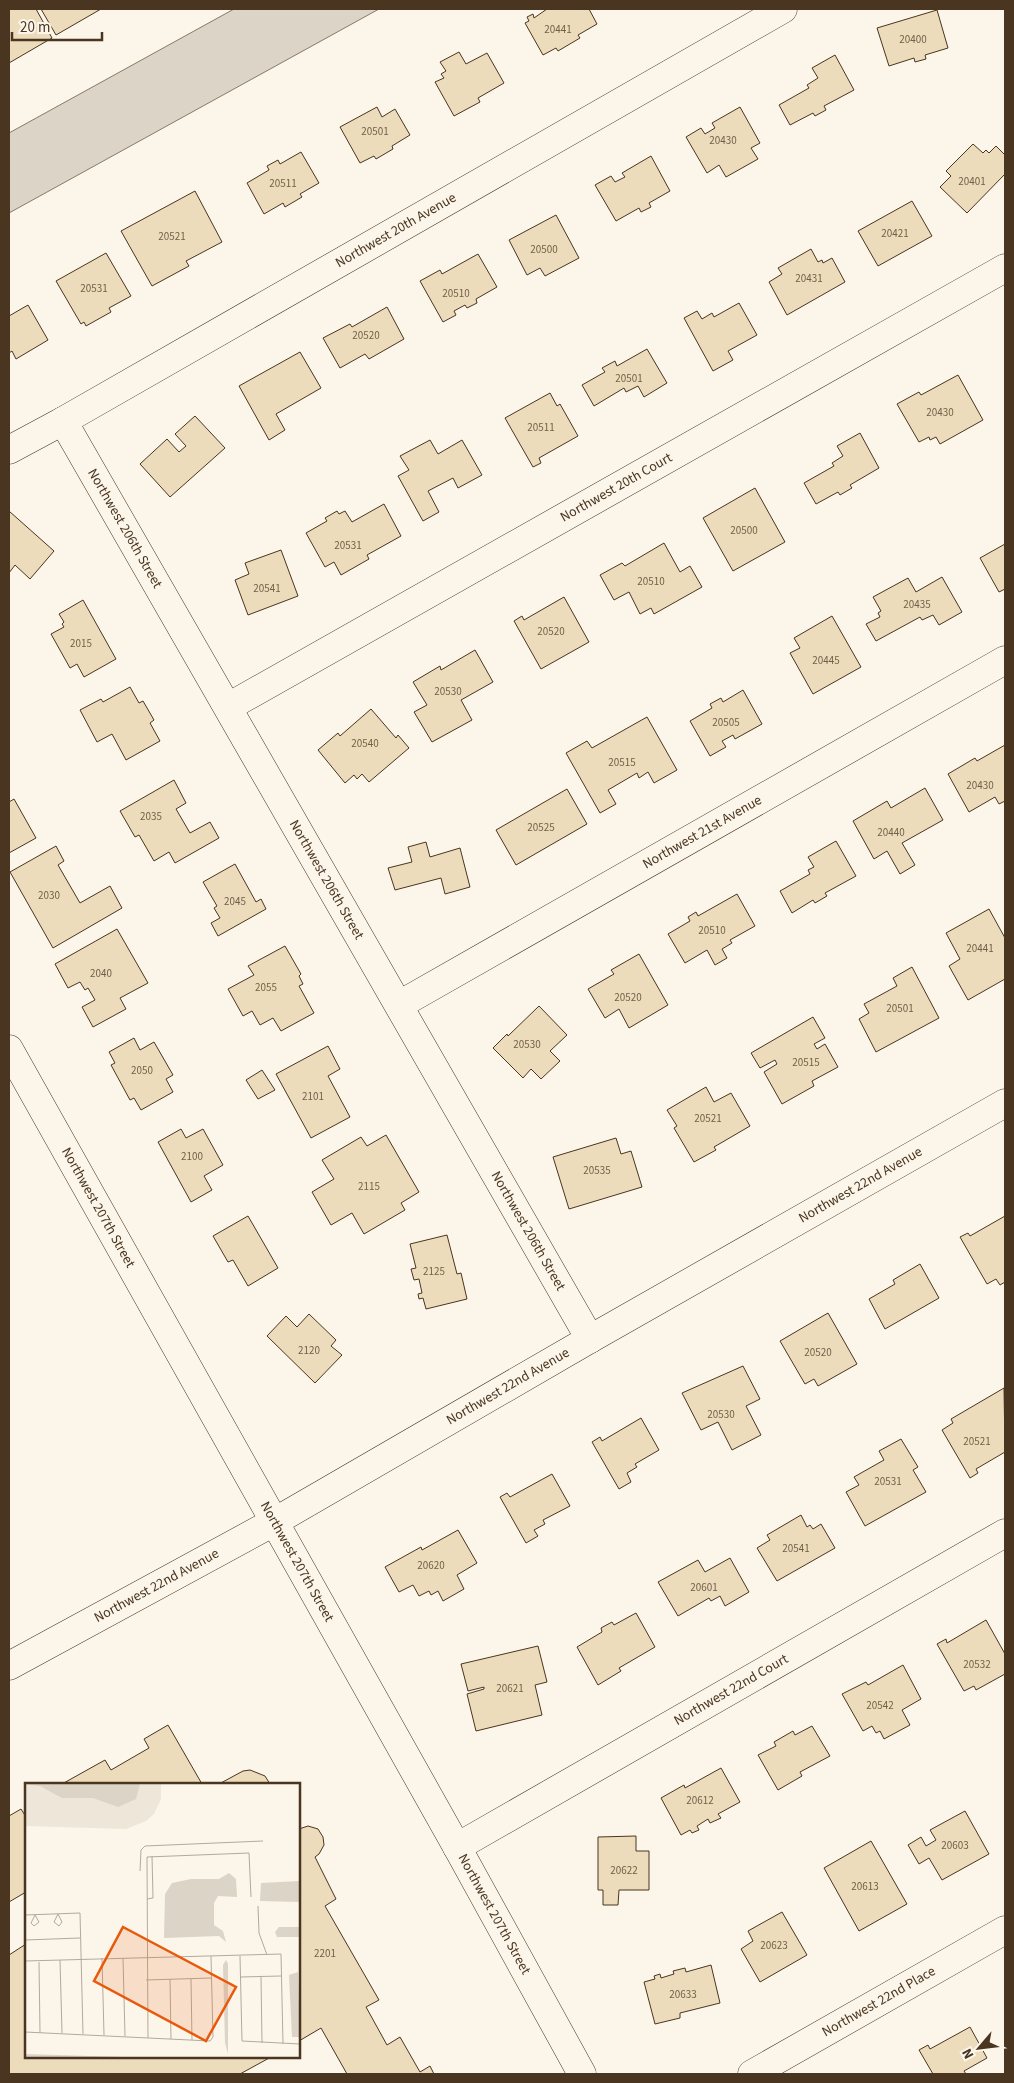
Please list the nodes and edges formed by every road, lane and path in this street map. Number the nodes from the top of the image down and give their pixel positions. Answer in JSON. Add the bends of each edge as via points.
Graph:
{"nodes":[{"id":1,"x":783,"y":9,"type":"edge"},
{"id":2,"x":1005,"y":268,"type":"edge"},
{"id":3,"x":64,"y":421,"type":"junction"},
{"id":4,"x":9,"y":450,"type":"edge"},
{"id":5,"x":1005,"y":660,"type":"edge"},
{"id":6,"x":228,"y":707,"type":"junction"},
{"id":7,"x":399,"y":1005,"type":"junction"},
{"id":8,"x":9,"y":1049,"type":"edge"},
{"id":9,"x":1005,"y":1103,"type":"edge"},
{"id":10,"x":590,"y":1339,"type":"junction"},
{"id":11,"x":274,"y":1522,"type":"junction"},
{"id":12,"x":1005,"y":1532,"type":"edge"},
{"id":13,"x":9,"y":1666,"type":"edge"},
{"id":14,"x":457,"y":1847,"type":"junction"},
{"id":15,"x":1005,"y":1930,"type":"edge"},
{"id":16,"x":582,"y":2074,"type":"edge"},
{"id":17,"x":752,"y":2074,"type":"edge"}],
"edges":[{"from":1,"to":3,"type":"street","name":"Northwest 20th Avenue"},
{"from":2,"to":6,"type":"street","name":"Northwest 20th Court"},
{"from":3,"to":4,"type":"street","name":"Northwest 20th Avenue"},
{"from":3,"to":6,"type":"street","name":"Northwest 206th Street"},
{"from":5,"to":7,"type":"street","name":"Northwest 21st Avenue"},
{"from":6,"to":7,"type":"street","name":"Northwest 206th Street"},
{"from":7,"to":10,"type":"street","name":"Northwest 206th Street"},
{"from":8,"to":11,"type":"street","name":"Northwest 207th Street"},
{"from":9,"to":10,"type":"street","name":"Northwest 22nd Avenue"},
{"from":10,"to":11,"type":"street","name":"Northwest 22nd Avenue"},
{"from":11,"to":13,"type":"street","name":"Northwest 22nd Avenue"},
{"from":11,"to":14,"type":"street","name":"Northwest 207th Street"},
{"from":12,"to":14,"type":"street","name":"Northwest 22nd Court"},
{"from":14,"to":16,"type":"street","name":"Northwest 207th Street"},
{"from":15,"to":17,"type":"street","name":"Northwest 22nd Place"}]}
